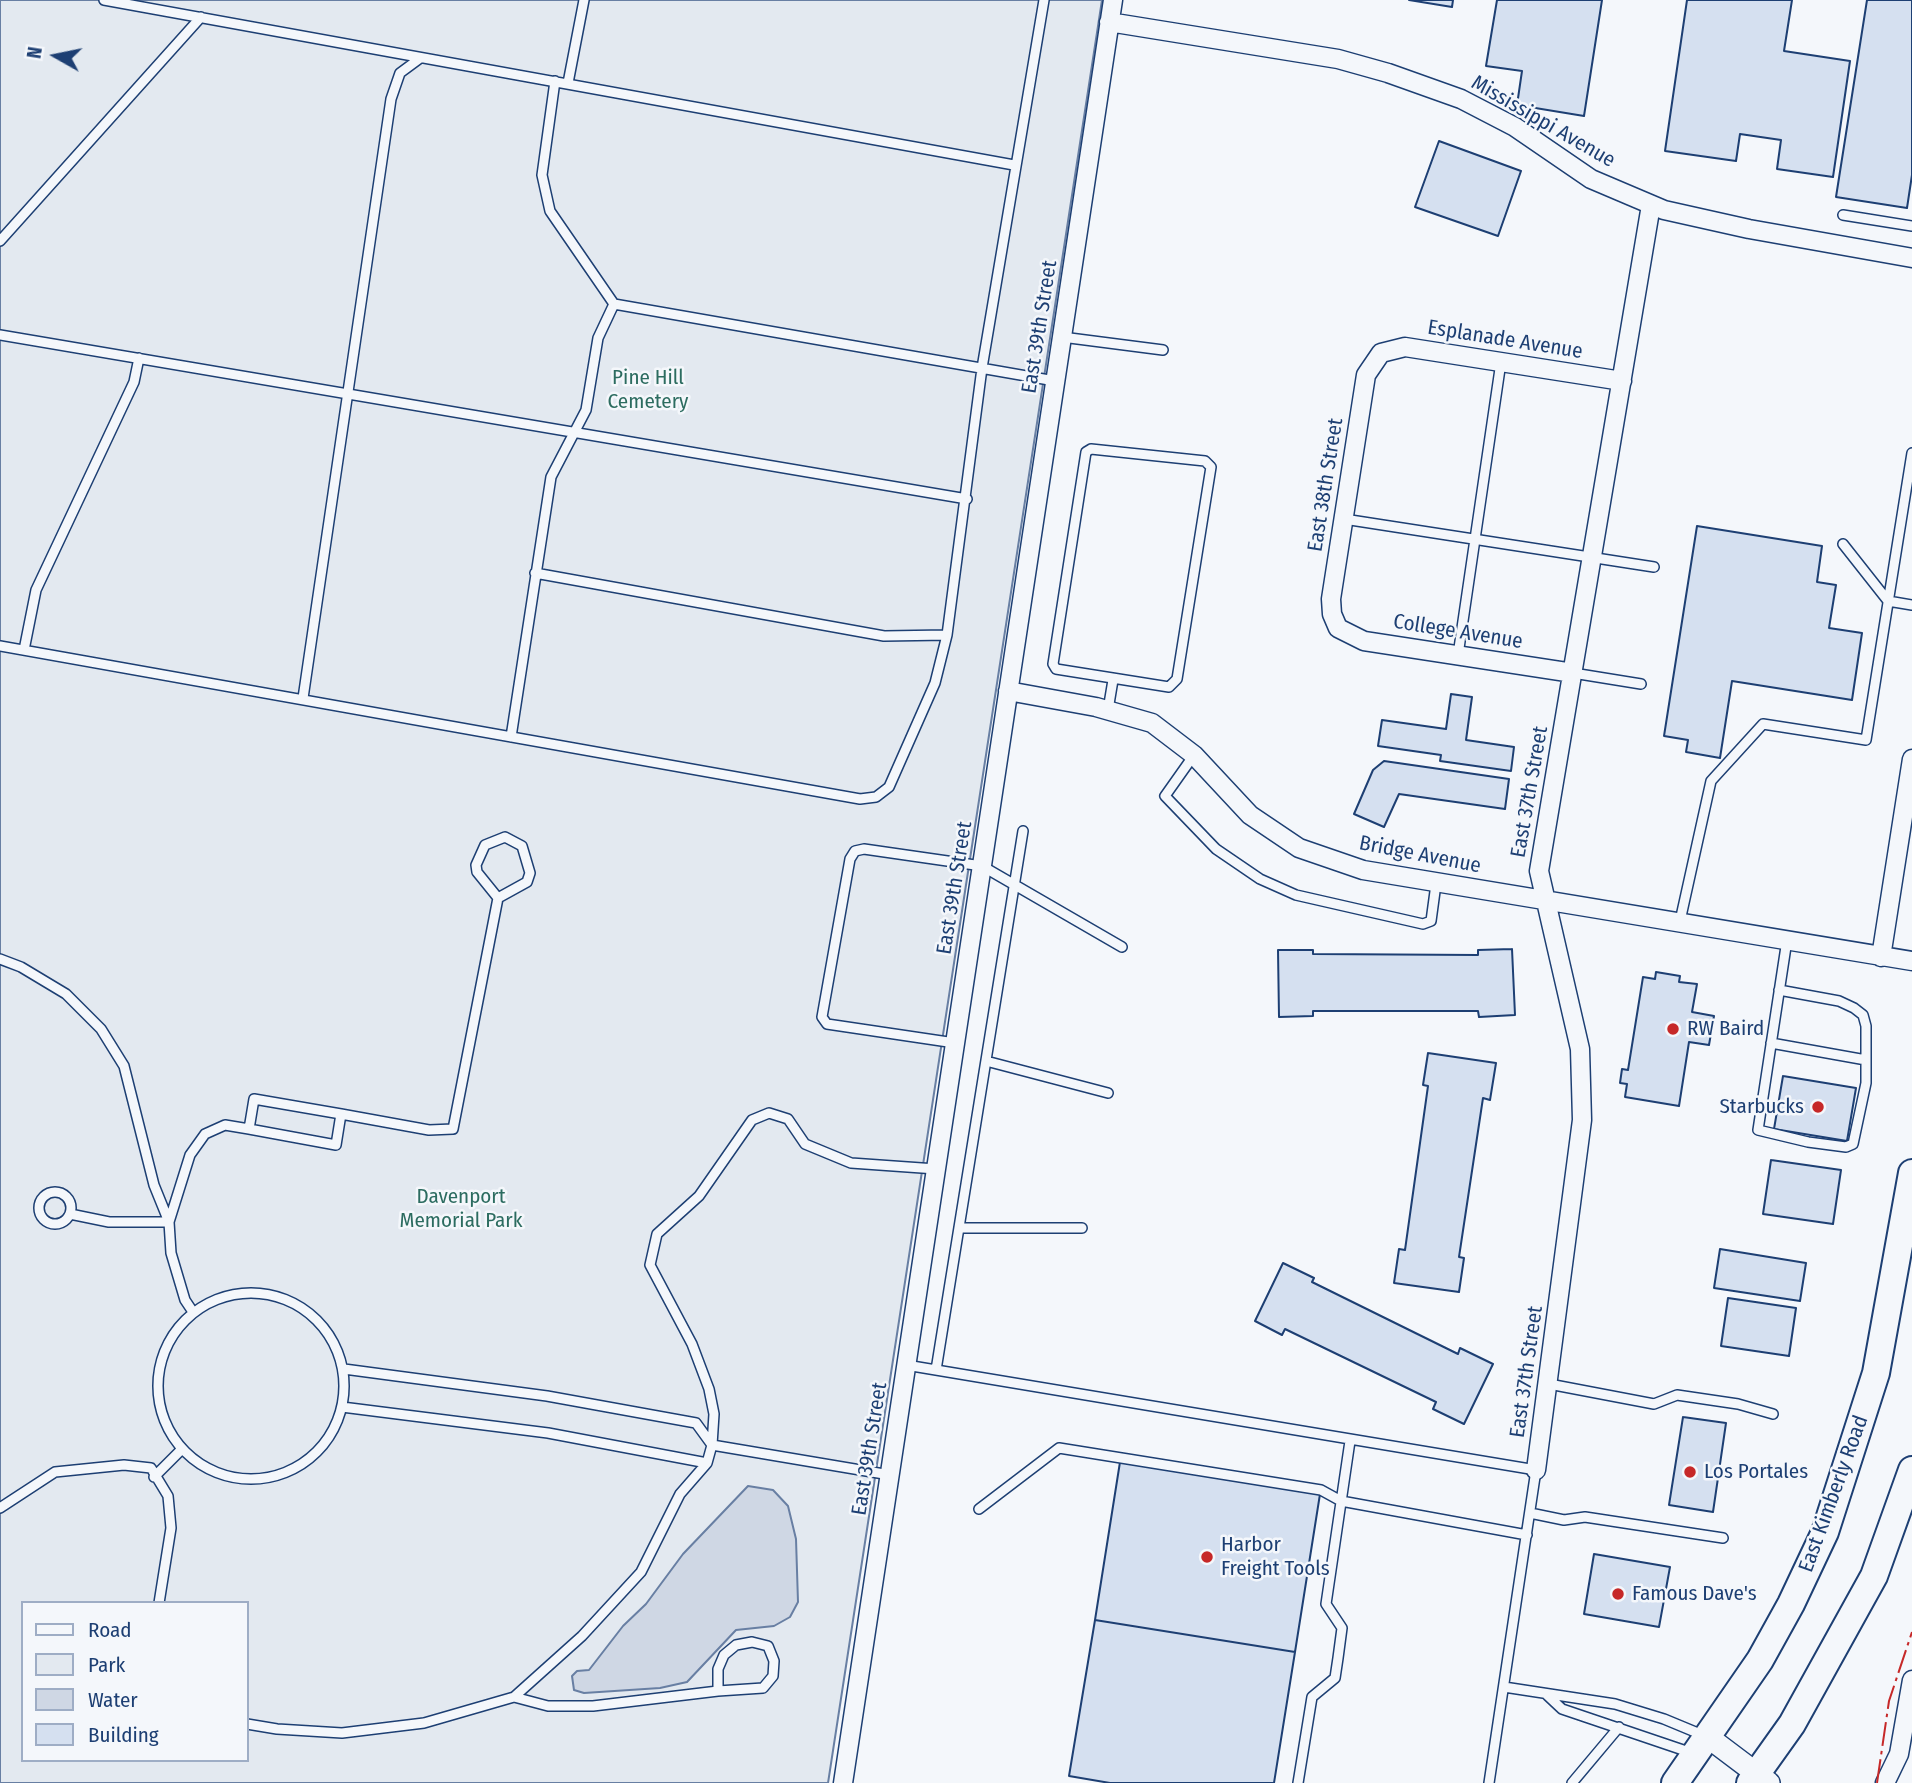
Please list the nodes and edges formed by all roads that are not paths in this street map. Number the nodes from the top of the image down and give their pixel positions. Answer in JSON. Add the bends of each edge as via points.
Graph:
{"nodes":[{"id":1,"x":104,"y":0,"type":"edge"},
{"id":2,"x":584,"y":0,"type":"edge"},
{"id":3,"x":1044,"y":0,"type":"edge"},
{"id":4,"x":1113,"y":0,"type":"edge"},
{"id":5,"x":201,"y":17,"type":"junction"},
{"id":6,"x":1109,"y":22,"type":"junction"},
{"id":7,"x":419,"y":59,"type":"junction"},
{"id":8,"x":555,"y":81,"type":"junction"},
{"id":9,"x":568,"y":83,"type":"junction"},
{"id":10,"x":1014,"y":165,"type":"junction"},
{"id":11,"x":1651,"y":205,"type":"junction"},
{"id":12,"x":1843,"y":215,"type":"dead end"},
{"id":13,"x":1912,"y":226,"type":"edge"},
{"id":14,"x":0,"y":241,"type":"edge"},
{"id":15,"x":1912,"y":258,"type":"edge"},
{"id":16,"x":614,"y":304,"type":"junction"},
{"id":17,"x":0,"y":335,"type":"edge"},
{"id":18,"x":1062,"y":337,"type":"junction"},
{"id":19,"x":1163,"y":350,"type":"dead end"},
{"id":20,"x":1381,"y":353,"type":"joint"},
{"id":21,"x":139,"y":358,"type":"junction"},
{"id":22,"x":1501,"y":362,"type":"junction"},
{"id":23,"x":982,"y":368,"type":"junction"},
{"id":24,"x":1055,"y":381,"type":"junction"},
{"id":25,"x":1622,"y":381,"type":"junction"},
{"id":26,"x":350,"y":394,"type":"junction"},
{"id":27,"x":573,"y":432,"type":"junction"},
{"id":28,"x":1912,"y":453,"type":"edge"},
{"id":29,"x":967,"y":499,"type":"junction"},
{"id":30,"x":1344,"y":519,"type":"junction"},
{"id":31,"x":1475,"y":539,"type":"junction"},
{"id":32,"x":1843,"y":544,"type":"dead end"},
{"id":33,"x":1592,"y":558,"type":"junction"},
{"id":34,"x":1654,"y":567,"type":"dead end"},
{"id":35,"x":535,"y":573,"type":"junction"},
{"id":36,"x":1888,"y":601,"type":"junction"},
{"id":37,"x":1912,"y":605,"type":"edge"},
{"id":38,"x":1338,"y":628,"type":"joint"},
{"id":39,"x":947,"y":635,"type":"junction"},
{"id":40,"x":0,"y":646,"type":"edge"},
{"id":41,"x":24,"y":650,"type":"junction"},
{"id":42,"x":1458,"y":655,"type":"junction"},
{"id":43,"x":1573,"y":673,"type":"junction"},
{"id":44,"x":1113,"y":680,"type":"junction"},
{"id":45,"x":1641,"y":684,"type":"dead end"},
{"id":46,"x":1008,"y":691,"type":"junction"},
{"id":47,"x":303,"y":698,"type":"junction"},
{"id":48,"x":1108,"y":710,"type":"junction"},
{"id":49,"x":511,"y":737,"type":"junction"},
{"id":50,"x":1194,"y":755,"type":"junction"},
{"id":51,"x":1912,"y":759,"type":"edge"},
{"id":52,"x":1023,"y":831,"type":"dead end"},
{"id":53,"x":982,"y":866,"type":"junction"},
{"id":54,"x":1436,"y":884,"type":"junction"},
{"id":55,"x":1014,"y":885,"type":"junction"},
{"id":56,"x":498,"y":898,"type":"junction"},
{"id":57,"x":1545,"y":901,"type":"junction"},
{"id":58,"x":1680,"y":921,"type":"junction"},
{"id":59,"x":1787,"y":940,"type":"junction"},
{"id":60,"x":1122,"y":947,"type":"dead end"},
{"id":61,"x":1881,"y":957,"type":"junction"},
{"id":62,"x":0,"y":959,"type":"edge"},
{"id":63,"x":1912,"y":961,"type":"edge"},
{"id":64,"x":1779,"y":990,"type":"junction"},
{"id":65,"x":955,"y":1043,"type":"junction"},
{"id":66,"x":1771,"y":1043,"type":"junction"},
{"id":67,"x":1866,"y":1060,"type":"junction"},
{"id":68,"x":986,"y":1061,"type":"junction"},
{"id":69,"x":1108,"y":1093,"type":"dead end"},
{"id":70,"x":341,"y":1114,"type":"junction"},
{"id":71,"x":249,"y":1129,"type":"junction"},
{"id":72,"x":936,"y":1169,"type":"junction"},
{"id":73,"x":1912,"y":1173,"type":"edge"},
{"id":74,"x":70,"y":1214,"type":"dead end"},
{"id":75,"x":169,"y":1222,"type":"junction"},
{"id":76,"x":959,"y":1228,"type":"junction"},
{"id":77,"x":1082,"y":1228,"type":"dead end"},
{"id":78,"x":193,"y":1312,"type":"junction"},
{"id":79,"x":906,"y":1365,"type":"junction"},
{"id":80,"x":344,"y":1369,"type":"junction"},
{"id":81,"x":936,"y":1370,"type":"junction"},
{"id":82,"x":1549,"y":1384,"type":"junction"},
{"id":83,"x":342,"y":1407,"type":"junction"},
{"id":84,"x":1773,"y":1414,"type":"dead end"},
{"id":85,"x":1350,"y":1441,"type":"junction"},
{"id":86,"x":712,"y":1445,"type":"junction"},
{"id":87,"x":182,"y":1449,"type":"junction"},
{"id":88,"x":708,"y":1463,"type":"junction"},
{"id":89,"x":1536,"y":1470,"type":"junction"},
{"id":90,"x":1912,"y":1470,"type":"edge"},
{"id":91,"x":890,"y":1475,"type":"junction"},
{"id":92,"x":155,"y":1477,"type":"junction"},
{"id":93,"x":1341,"y":1501,"type":"junction"},
{"id":94,"x":0,"y":1508,"type":"edge"},
{"id":95,"x":979,"y":1509,"type":"dead end"},
{"id":96,"x":1530,"y":1513,"type":"junction"},
{"id":97,"x":1527,"y":1535,"type":"junction"},
{"id":98,"x":1723,"y":1538,"type":"dead end"},
{"id":99,"x":159,"y":1601,"type":"edge"},
{"id":100,"x":1912,"y":1680,"type":"edge"},
{"id":101,"x":1504,"y":1687,"type":"junction"},
{"id":102,"x":718,"y":1691,"type":"junction"},
{"id":103,"x":1546,"y":1694,"type":"junction"},
{"id":104,"x":514,"y":1697,"type":"junction"},
{"id":105,"x":248,"y":1724,"type":"edge"},
{"id":106,"x":1619,"y":1727,"type":"junction"},
{"id":107,"x":1701,"y":1746,"type":"junction"},
{"id":108,"x":1758,"y":1780,"type":"edge"},
{"id":109,"x":843,"y":1783,"type":"edge"},
{"id":110,"x":1298,"y":1783,"type":"edge"},
{"id":111,"x":1489,"y":1783,"type":"edge"},
{"id":112,"x":1572,"y":1783,"type":"edge"},
{"id":113,"x":1675,"y":1783,"type":"edge"},
{"id":114,"x":1885,"y":1783,"type":"edge"}],
"edges":[{"from":1,"to":5,"type":"lane"},
{"from":2,"to":9,"type":"lane"},
{"from":3,"to":10,"type":"lane"},
{"from":4,"to":6,"type":"street","name":"East 39th Street"},
{"from":5,"to":7,"type":"lane"},
{"from":5,"to":14,"type":"lane"},
{"from":6,"to":11,"type":"street","name":"Mississippi Avenue","via":[[1339,59],[1388,73],[1461,99],[1515,127],[1591,180]]},
{"from":6,"to":18,"type":"street","name":"East 39th Street"},
{"from":7,"to":8,"type":"lane"},
{"from":7,"to":26,"type":"lane","via":[[400,73],[391,99]]},
{"from":8,"to":9,"type":"lane"},
{"from":8,"to":16,"type":"lane","via":[[542,175],[550,211]]},
{"from":9,"to":10,"type":"lane"},
{"from":10,"to":23,"type":"lane"},
{"from":11,"to":15,"type":"street","name":"Mississippi Avenue","via":[[1749,229]]},
{"from":11,"to":25,"type":"street","name":"East 37th Street"},
{"from":12,"to":13,"type":"lane"},
{"from":16,"to":23,"type":"lane"},
{"from":16,"to":27,"type":"lane","via":[[598,338],[586,410]]},
{"from":17,"to":21,"type":"lane"},
{"from":18,"to":19,"type":"lane"},
{"from":18,"to":24,"type":"street","name":"East 39th Street"},
{"from":20,"to":22,"type":"street","name":"Esplanade Avenue","via":[[1405,347]]},
{"from":20,"to":30,"type":"street","name":"East 38th Street","via":[[1366,375]]},
{"from":21,"to":26,"type":"lane"},
{"from":21,"to":41,"type":"lane","via":[[134,382],[36,590]]},
{"from":22,"to":25,"type":"street","name":"Esplanade Avenue"},
{"from":22,"to":31,"type":"lane"},
{"from":23,"to":24,"type":"lane"},
{"from":23,"to":29,"type":"lane"},
{"from":24,"to":46,"type":"street","name":"East 39th Street"},
{"from":25,"to":33,"type":"street","name":"East 37th Street"},
{"from":26,"to":27,"type":"lane"},
{"from":26,"to":47,"type":"lane"},
{"from":27,"to":29,"type":"lane"},
{"from":27,"to":35,"type":"lane","via":[[551,477]]},
{"from":28,"to":36,"type":"lane"},
{"from":29,"to":39,"type":"lane"},
{"from":30,"to":31,"type":"lane"},
{"from":30,"to":38,"type":"street","name":"East 38th Street","via":[[1331,599]]},
{"from":31,"to":33,"type":"lane"},
{"from":31,"to":42,"type":"lane"},
{"from":32,"to":36,"type":"lane"},
{"from":33,"to":34,"type":"lane"},
{"from":33,"to":43,"type":"street","name":"East 37th Street"},
{"from":35,"to":39,"type":"lane","via":[[884,636]]},
{"from":35,"to":49,"type":"lane"},
{"from":36,"to":37,"type":"lane"},
{"from":36,"to":58,"type":"lane","via":[[1867,740],[1763,724],[1711,780]]},
{"from":38,"to":42,"type":"street","name":"College Avenue","via":[[1364,641]]},
{"from":39,"to":49,"type":"lane","via":[[935,683],[889,787],[876,797],[860,799]]},
{"from":40,"to":41,"type":"lane"},
{"from":41,"to":47,"type":"lane"},
{"from":42,"to":43,"type":"street","name":"College Avenue"},
{"from":43,"to":45,"type":"lane"},
{"from":43,"to":57,"type":"street","name":"East 37th Street","via":[[1539,872]]},
{"from":44,"to":44,"type":"lane","via":[[1169,687],[1177,679],[1211,467],[1205,461],[1086,452],[1053,664],[1056,669]]},
{"from":44,"to":48,"type":"lane"},
{"from":46,"to":48,"type":"street","name":"Bridge Avenue"},
{"from":46,"to":53,"type":"street","name":"East 39th Street"},
{"from":47,"to":49,"type":"lane"},
{"from":48,"to":50,"type":"street","name":"Bridge Avenue","via":[[1152,723]]},
{"from":50,"to":54,"type":"street","name":"Bridge Avenue","via":[[1250,815],[1300,848],[1363,870]]},
{"from":50,"to":54,"type":"lane","via":[[1165,796],[1216,849],[1261,879],[1296,895],[1423,924],[1431,922]]},
{"from":51,"to":61,"type":"street"},
{"from":52,"to":55,"type":"lane"},
{"from":53,"to":55,"type":"lane"},
{"from":53,"to":65,"type":"street","name":"East 39th Street"},
{"from":53,"to":65,"type":"lane","via":[[855,851],[821,1017],[827,1024]]},
{"from":54,"to":57,"type":"street","name":"Bridge Avenue"},
{"from":55,"to":60,"type":"lane"},
{"from":55,"to":68,"type":"lane"},
{"from":56,"to":56,"type":"lane","via":[[527,882],[530,873],[522,846],[505,837],[485,845],[476,864],[477,872]]},
{"from":56,"to":70,"type":"lane","via":[[453,1129],[429,1130]]},
{"from":57,"to":58,"type":"street","name":"Bridge Avenue"},
{"from":57,"to":82,"type":"street","name":"East 37th Street","via":[[1580,1049],[1582,1120]]},
{"from":58,"to":59,"type":"street","name":"Bridge Avenue"},
{"from":59,"to":61,"type":"street","name":"Bridge Avenue"},
{"from":59,"to":64,"type":"lane"},
{"from":61,"to":63,"type":"street","name":"Bridge Avenue"},
{"from":62,"to":75,"type":"lane","via":[[66,993],[101,1029],[124,1066],[154,1185]]},
{"from":64,"to":66,"type":"lane"},
{"from":64,"to":67,"type":"lane","via":[[1839,1001],[1863,1015]]},
{"from":65,"to":72,"type":"street","name":"East 39th Street"},
{"from":66,"to":67,"type":"lane"},
{"from":66,"to":67,"type":"lane","via":[[1758,1130],[1808,1142],[1853,1144],[1866,1083]]},
{"from":68,"to":69,"type":"lane"},
{"from":68,"to":76,"type":"lane"},
{"from":70,"to":71,"type":"lane","via":[[254,1099]]},
{"from":70,"to":71,"type":"lane","via":[[336,1145]]},
{"from":71,"to":75,"type":"lane","via":[[225,1125],[205,1134],[190,1155]]},
{"from":72,"to":79,"type":"street","name":"East 39th Street"},
{"from":72,"to":86,"type":"lane","via":[[851,1163],[805,1144],[788,1119],[769,1113],[752,1120],[699,1196],[657,1234],[650,1265],[692,1344],[709,1389],[714,1414]]},
{"from":73,"to":107,"type":"main road","name":"East Kimberly Road","via":[[1876,1373],[1825,1532],[1760,1660]]},
{"from":74,"to":75,"type":"lane","via":[[110,1222]]},
{"from":75,"to":78,"type":"lane","via":[[172,1253],[185,1300]]},
{"from":76,"to":77,"type":"lane"},
{"from":76,"to":81,"type":"lane"},
{"from":78,"to":80,"type":"lane","via":[[221,1296],[244,1292],[282,1297],[309,1311],[334,1341]]},
{"from":78,"to":87,"type":"lane","via":[[176,1329],[161,1359],[158,1394],[166,1426]]},
{"from":79,"to":81,"type":"lane"},
{"from":79,"to":91,"type":"street","name":"East 39th Street"},
{"from":80,"to":83,"type":"lane"},
{"from":80,"to":86,"type":"lane","via":[[547,1396],[696,1423]]},
{"from":81,"to":85,"type":"lane"},
{"from":82,"to":84,"type":"lane","via":[[1654,1404],[1677,1395]]},
{"from":82,"to":89,"type":"street","name":"East 37th Street"},
{"from":83,"to":87,"type":"lane","via":[[324,1445],[302,1464],[272,1477],[240,1479],[209,1469]]},
{"from":83,"to":88,"type":"lane","via":[[548,1433]]},
{"from":85,"to":89,"type":"lane"},
{"from":85,"to":93,"type":"lane"},
{"from":86,"to":88,"type":"lane"},
{"from":86,"to":91,"type":"lane"},
{"from":87,"to":92,"type":"lane"},
{"from":88,"to":104,"type":"lane","via":[[680,1494],[641,1572],[582,1636]]},
{"from":89,"to":96,"type":"lane"},
{"from":90,"to":108,"type":"main road","via":[[1874,1576]]},
{"from":91,"to":109,"type":"street","name":"East 39th Street"},
{"from":92,"to":94,"type":"lane","via":[[151,1468],[124,1465],[55,1472]]},
{"from":92,"to":99,"type":"lane","via":[[168,1496],[171,1528]]},
{"from":93,"to":95,"type":"lane","via":[[1321,1490],[1059,1448]]},
{"from":93,"to":97,"type":"lane"},
{"from":93,"to":110,"type":"lane","via":[[1326,1604],[1342,1628],[1335,1678],[1311,1697]]},
{"from":96,"to":97,"type":"lane"},
{"from":96,"to":98,"type":"lane"},
{"from":97,"to":101,"type":"lane"},
{"from":100,"to":114,"type":"street","via":[[1899,1754]]},
{"from":101,"to":103,"type":"lane"},
{"from":101,"to":111,"type":"lane"},
{"from":102,"to":102,"type":"lane","via":[[763,1688],[773,1676],[768,1646],[736,1645],[724,1655],[718,1669]]},
{"from":102,"to":104,"type":"lane","via":[[593,1706],[548,1706]]},
{"from":103,"to":106,"type":"lane","via":[[1562,1709]]},
{"from":103,"to":107,"type":"lane","via":[[1615,1704],[1664,1719]]},
{"from":104,"to":105,"type":"lane","via":[[424,1723],[342,1733]]},
{"from":106,"to":107,"type":"lane"},
{"from":106,"to":112,"type":"lane"},
{"from":107,"to":108,"type":"street"},
{"from":107,"to":113,"type":"main road","name":"East Kimberly Road"}]}
